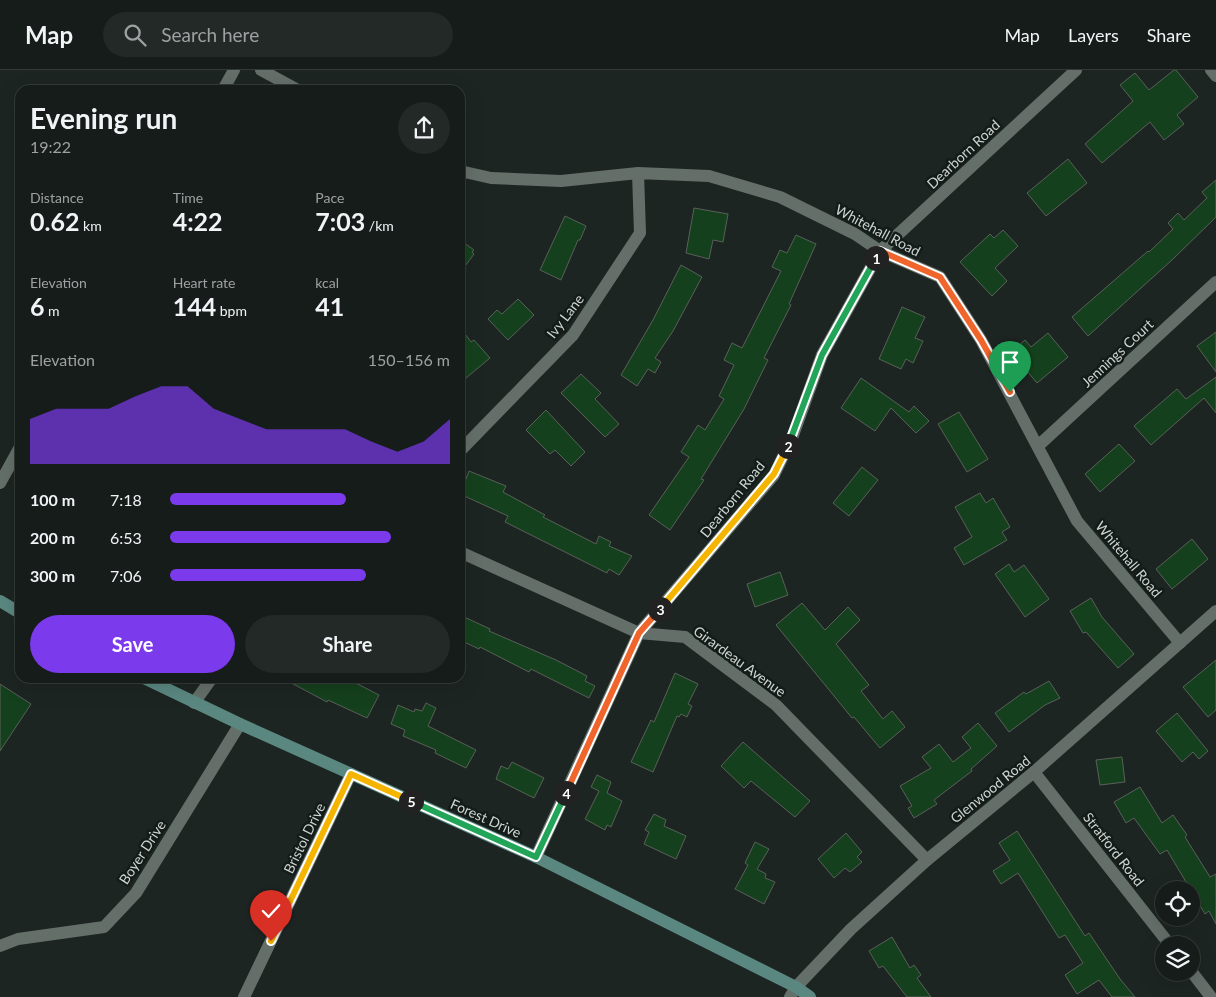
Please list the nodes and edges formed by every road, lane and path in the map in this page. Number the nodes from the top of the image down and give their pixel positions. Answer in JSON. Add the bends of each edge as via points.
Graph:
{"nodes":[{"id":1,"x":234,"y":70,"type":"edge"},
{"id":2,"x":262,"y":70,"type":"edge"},
{"id":3,"x":1076,"y":70,"type":"edge"},
{"id":4,"x":1211,"y":70,"type":"edge"},
{"id":5,"x":1216,"y":76,"type":"edge"},
{"id":6,"x":226,"y":85,"type":"edge"},
{"id":7,"x":289,"y":85,"type":"edge"},
{"id":8,"x":465,"y":172,"type":"edge"},
{"id":9,"x":638,"y":173,"type":"junction"},
{"id":10,"x":880,"y":251,"type":"junction"},
{"id":11,"x":1216,"y":282,"type":"edge"},
{"id":12,"x":465,"y":446,"type":"edge"},
{"id":13,"x":1038,"y":446,"type":"junction"},
{"id":14,"x":15,"y":456,"type":"edge"},
{"id":15,"x":0,"y":483,"type":"edge"},
{"id":16,"x":465,"y":554,"type":"edge"},
{"id":17,"x":0,"y":601,"type":"edge"},
{"id":18,"x":15,"y":610,"type":"edge"},
{"id":19,"x":1216,"y":611,"type":"edge"},
{"id":20,"x":639,"y":633,"type":"junction"},
{"id":21,"x":1180,"y":643,"type":"junction"},
{"id":22,"x":154,"y":683,"type":"edge"},
{"id":23,"x":208,"y":683,"type":"edge"},
{"id":24,"x":194,"y":703,"type":"junction"},
{"id":25,"x":240,"y":724,"type":"junction"},
{"id":26,"x":1034,"y":772,"type":"junction"},
{"id":27,"x":351,"y":774,"type":"junction"},
{"id":28,"x":536,"y":857,"type":"junction"},
{"id":29,"x":927,"y":860,"type":"junction"},
{"id":30,"x":1163,"y":936,"type":"edge"},
{"id":31,"x":0,"y":946,"type":"edge"},
{"id":32,"x":1200,"y":981,"type":"edge"},
{"id":33,"x":793,"y":992,"type":"edge"},
{"id":34,"x":1214,"y":996,"type":"edge"},
{"id":35,"x":244,"y":997,"type":"edge"},
{"id":36,"x":810,"y":997,"type":"edge"}],
"edges":[{"from":1,"to":6,"type":"street"},
{"from":2,"to":7,"type":"street"},
{"from":3,"to":10,"type":"street","name":"Dearborn Road"},
{"from":4,"to":5,"type":"street"},
{"from":8,"to":9,"type":"street","name":"Whitehall Road","via":[[491,178],[561,181]]},
{"from":9,"to":10,"type":"street","name":"Whitehall Road","via":[[709,176],[780,197],[855,234]]},
{"from":9,"to":12,"type":"street","name":"Ivy Lane","via":[[640,233],[573,334]]},
{"from":10,"to":13,"type":"street","name":"Whitehall Road","via":[[940,277],[981,340]]},
{"from":10,"to":20,"type":"street","name":"Dearborn Road","via":[[822,355],[792,438],[774,474]]},
{"from":11,"to":13,"type":"street","name":"Jennings Court"},
{"from":13,"to":21,"type":"street","name":"Whitehall Road","via":[[1077,522]]},
{"from":14,"to":15,"type":"street"},
{"from":16,"to":20,"type":"street","name":"Girardeau Avenue"},
{"from":17,"to":18,"type":"main road"},
{"from":19,"to":21,"type":"street","name":"Glenwood Road"},
{"from":20,"to":28,"type":"street","name":"Dearborn Road"},
{"from":20,"to":29,"type":"street","name":"Girardeau Avenue","via":[[685,637],[776,705]]},
{"from":21,"to":26,"type":"street","name":"Glenwood Road"},
{"from":22,"to":24,"type":"main road","name":"Forest Drive"},
{"from":23,"to":24,"type":"street"},
{"from":24,"to":25,"type":"main road","name":"Forest Drive"},
{"from":25,"to":27,"type":"main road","name":"Forest Drive"},
{"from":25,"to":31,"type":"street","name":"Boyer Drive","via":[[136,892],[104,927],[18,939]]},
{"from":26,"to":29,"type":"street","name":"Glenwood Road"},
{"from":26,"to":30,"type":"street","name":"Stratford Road"},
{"from":27,"to":28,"type":"main road","name":"Forest Drive"},
{"from":27,"to":35,"type":"street","name":"Bristol Drive"},
{"from":28,"to":33,"type":"main road","name":"Forest Drive"},
{"from":29,"to":33,"type":"street","name":"Glenwood Road","via":[[851,929]]},
{"from":32,"to":34,"type":"street"},
{"from":33,"to":36,"type":"main road","name":"Forest Drive"}]}
